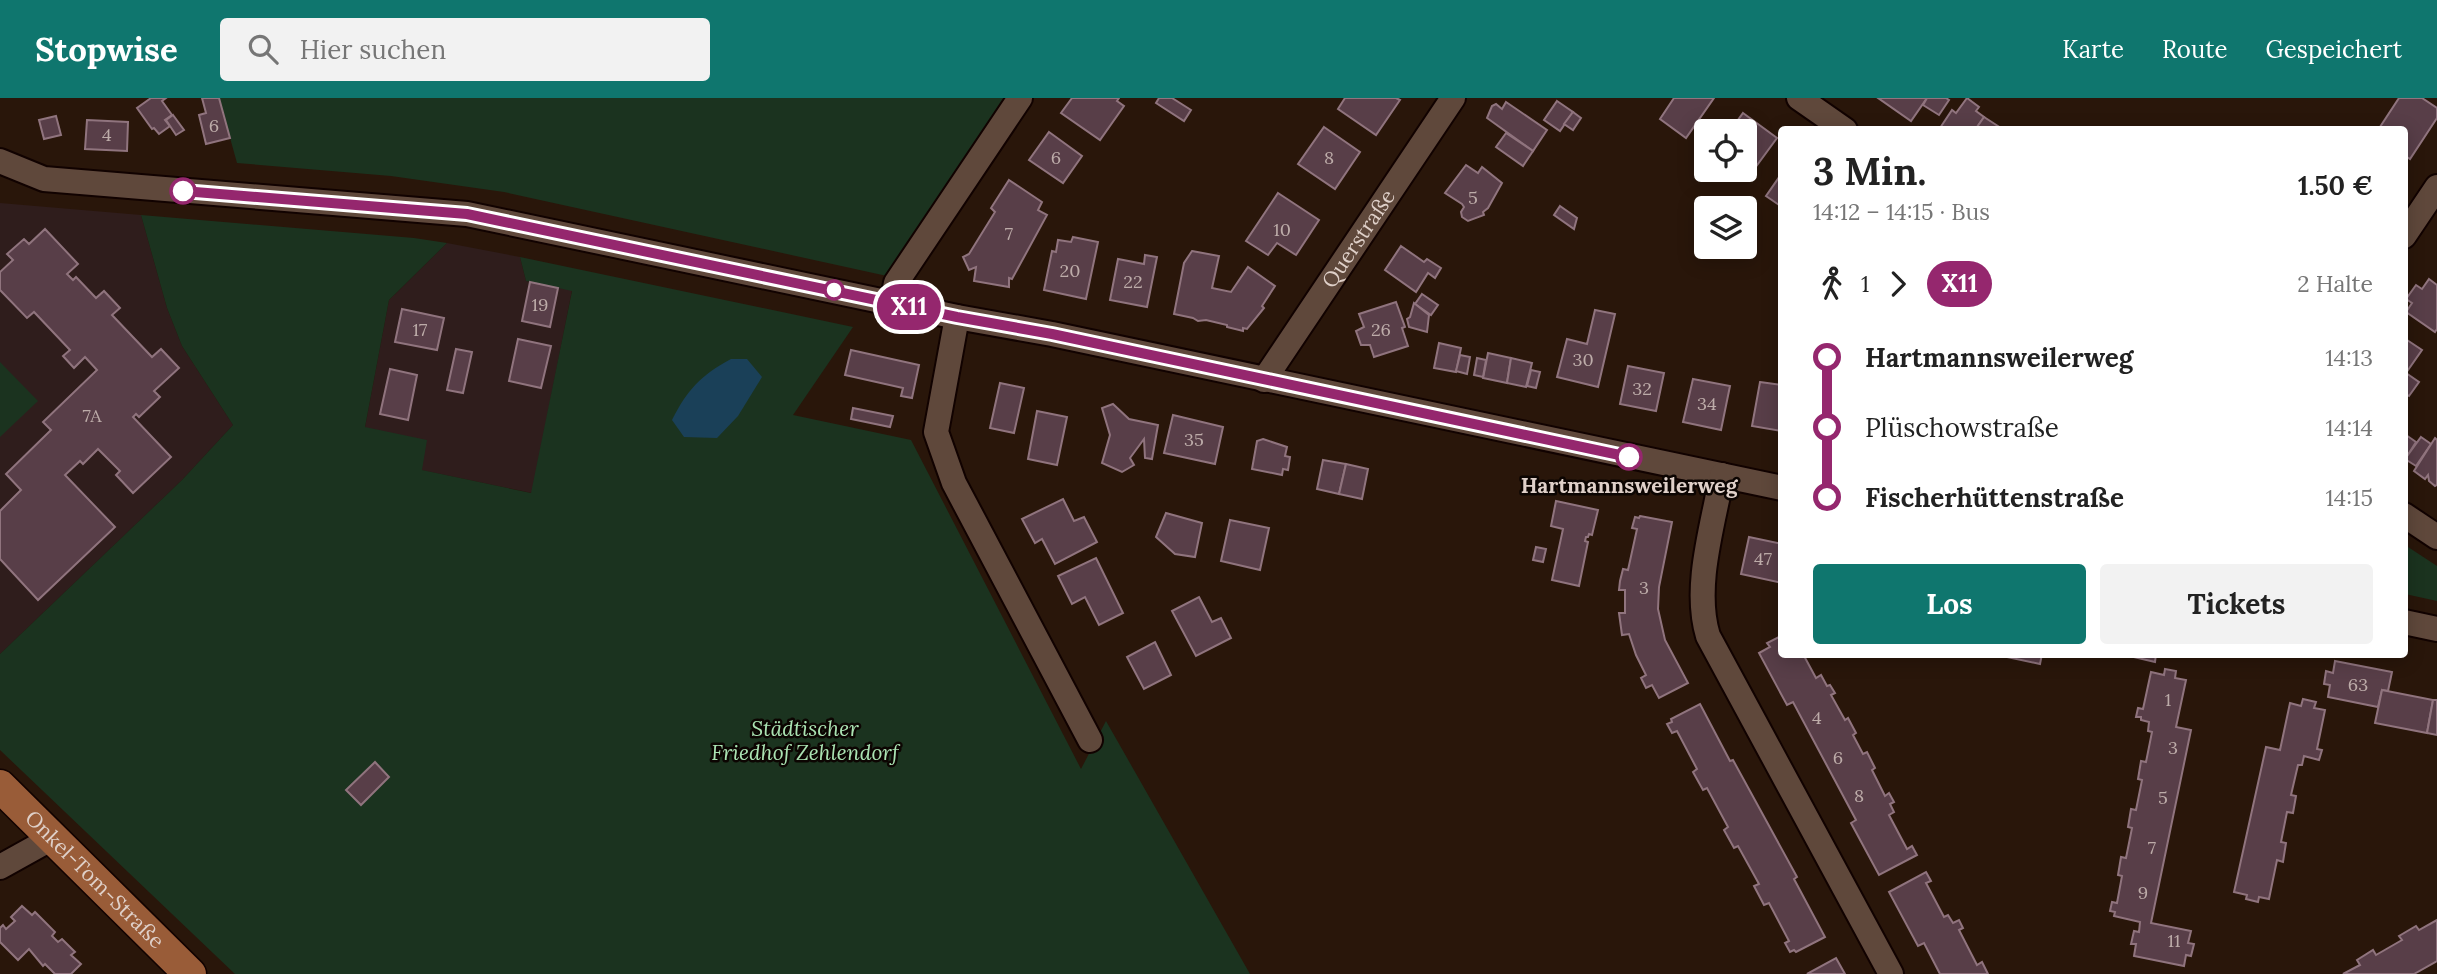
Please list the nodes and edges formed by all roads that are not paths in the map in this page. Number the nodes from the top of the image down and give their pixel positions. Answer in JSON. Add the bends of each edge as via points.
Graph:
{"nodes":[{"id":1,"x":1020,"y":98,"type":"edge"},
{"id":2,"x":1453,"y":98,"type":"edge"},
{"id":3,"x":1799,"y":98,"type":"edge"},
{"id":4,"x":1839,"y":126,"type":"edge"},
{"id":5,"x":0,"y":161,"type":"edge"},
{"id":6,"x":2437,"y":187,"type":"edge"},
{"id":7,"x":2408,"y":230,"type":"edge"},
{"id":8,"x":892,"y":303,"type":"junction"},
{"id":9,"x":957,"y":317,"type":"junction"},
{"id":10,"x":1264,"y":380,"type":"junction"},
{"id":11,"x":1722,"y":475,"type":"junction"},
{"id":12,"x":1778,"y":487,"type":"edge"},
{"id":13,"x":2408,"y":518,"type":"edge"},
{"id":14,"x":2437,"y":537,"type":"edge"},
{"id":15,"x":2408,"y":623,"type":"edge"},
{"id":16,"x":2437,"y":629,"type":"edge"},
{"id":17,"x":1090,"y":740,"type":"dead end"},
{"id":18,"x":0,"y":786,"type":"edge"},
{"id":19,"x":54,"y":837,"type":"junction"},
{"id":20,"x":0,"y":867,"type":"edge"},
{"id":21,"x":190,"y":974,"type":"edge"},
{"id":22,"x":1891,"y":974,"type":"edge"}],
"edges":[{"from":1,"to":8,"type":"street","via":[[897,283]]},
{"from":2,"to":10,"type":"street","name":"Querstraße"},
{"from":3,"to":4,"type":"street"},
{"from":5,"to":8,"type":"street","via":[[44,179],[467,214]]},
{"from":6,"to":7,"type":"street"},
{"from":8,"to":9,"type":"street"},
{"from":9,"to":10,"type":"street"},
{"from":9,"to":17,"type":"street","via":[[936,432],[954,483]]},
{"from":10,"to":11,"type":"street"},
{"from":11,"to":12,"type":"street"},
{"from":11,"to":22,"type":"street","via":[[1703,583],[1708,636]]},
{"from":13,"to":14,"type":"street"},
{"from":15,"to":16,"type":"street"},
{"from":18,"to":19,"type":"main road","name":"Onkel-Tom-Straße"},
{"from":19,"to":20,"type":"street"},
{"from":19,"to":21,"type":"main road","name":"Onkel-Tom-Straße"}]}
